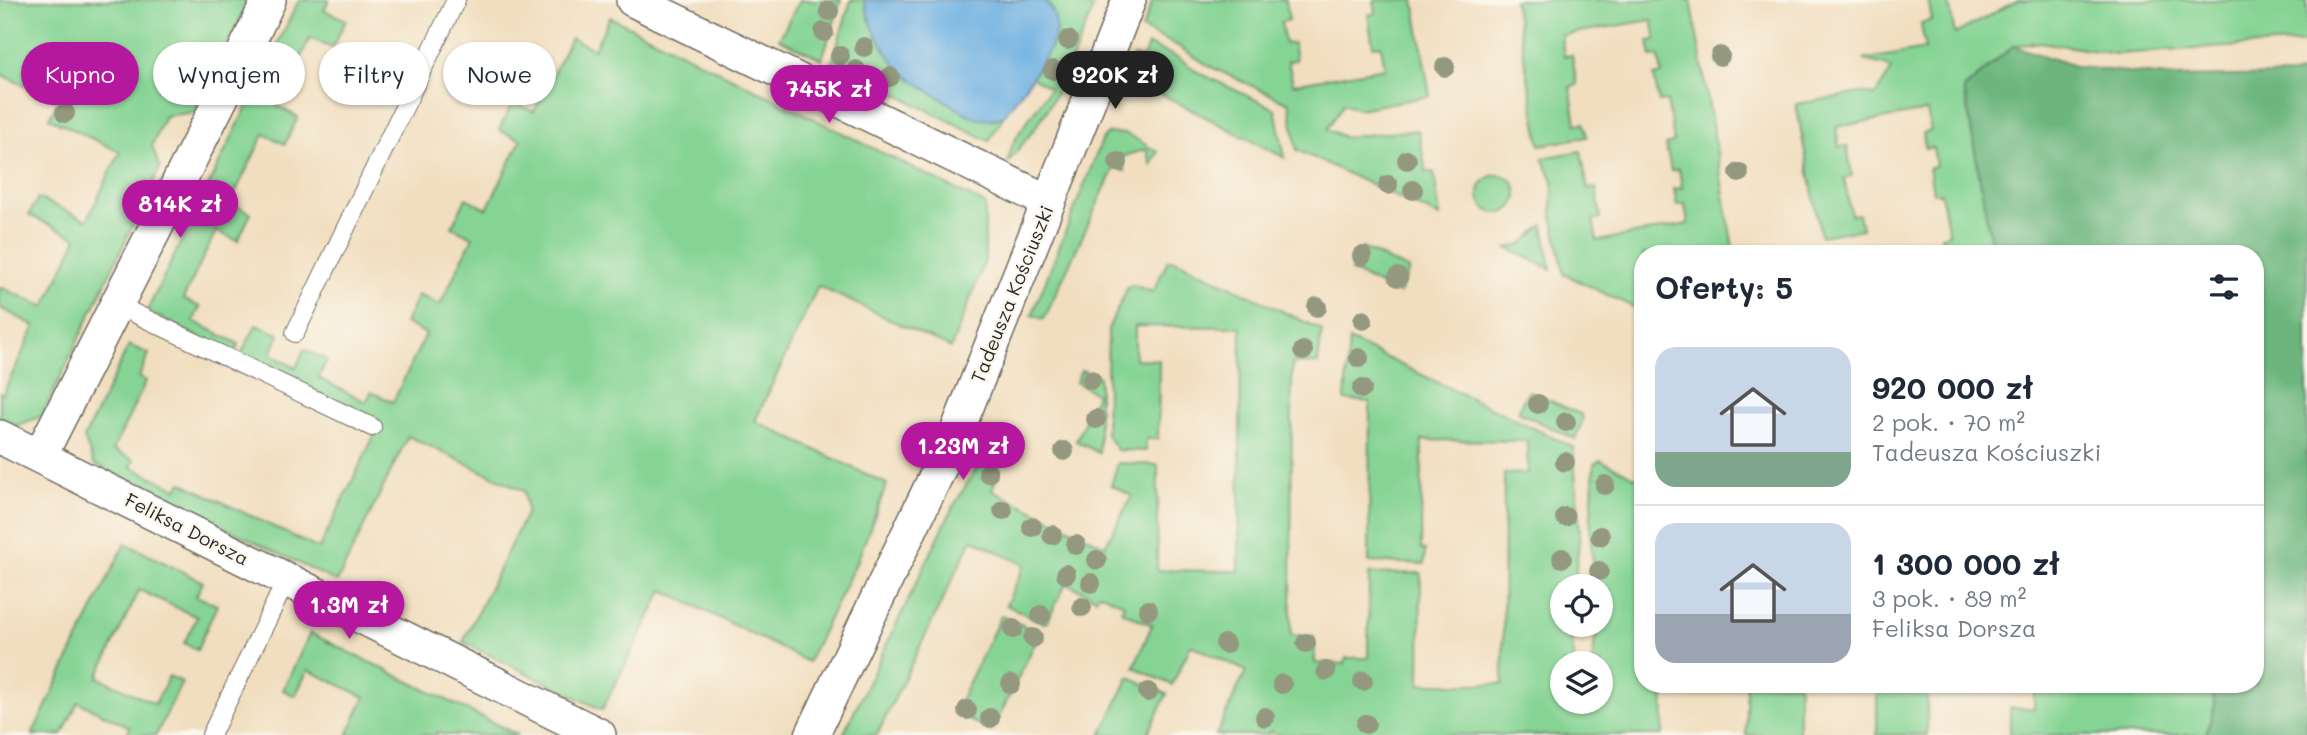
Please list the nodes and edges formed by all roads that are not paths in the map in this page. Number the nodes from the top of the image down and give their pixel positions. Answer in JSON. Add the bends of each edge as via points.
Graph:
{"nodes":[{"id":1,"x":269,"y":0,"type":"edge"},
{"id":2,"x":456,"y":0,"type":"edge"},
{"id":3,"x":633,"y":0,"type":"edge"},
{"id":4,"x":1129,"y":0,"type":"edge"},
{"id":5,"x":1049,"y":202,"type":"junction"},
{"id":6,"x":117,"y":305,"type":"junction"},
{"id":7,"x":295,"y":333,"type":"dead end"},
{"id":8,"x":372,"y":428,"type":"dead end"},
{"id":9,"x":0,"y":437,"type":"edge"},
{"id":10,"x":40,"y":456,"type":"junction"},
{"id":11,"x":287,"y":579,"type":"junction"},
{"id":12,"x":560,"y":726,"type":"edge"},
{"id":13,"x":211,"y":735,"type":"edge"},
{"id":14,"x":599,"y":735,"type":"edge"},
{"id":15,"x":812,"y":735,"type":"edge"}],
"edges":[{"from":1,"to":6,"type":"street"},
{"from":2,"to":7,"type":"lane"},
{"from":3,"to":5,"type":"street"},
{"from":4,"to":5,"type":"street","name":"Tadeusza Kościuszki"},
{"from":5,"to":15,"type":"street","name":"Tadeusza Kościuszki","via":[[956,434]]},
{"from":6,"to":8,"type":"lane"},
{"from":6,"to":10,"type":"street"},
{"from":9,"to":10,"type":"street","name":"Feliksa Dorsza"},
{"from":10,"to":11,"type":"street","name":"Feliksa Dorsza"},
{"from":11,"to":12,"type":"street","name":"Feliksa Dorsza"},
{"from":11,"to":13,"type":"lane"},
{"from":12,"to":14,"type":"street","name":"Feliksa Dorsza"}]}
